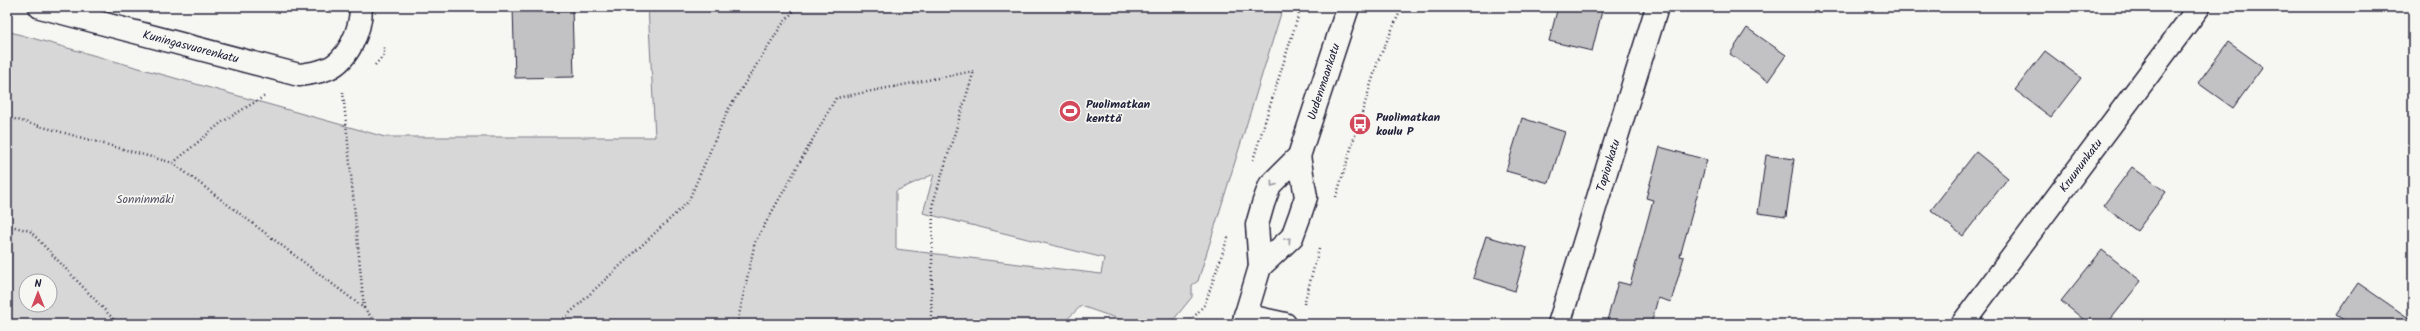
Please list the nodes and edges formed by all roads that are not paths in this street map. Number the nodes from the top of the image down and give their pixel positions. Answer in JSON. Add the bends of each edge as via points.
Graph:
{"nodes":[{"id":1,"x":40,"y":7,"type":"edge"},
{"id":2,"x":361,"y":7,"type":"edge"},
{"id":3,"x":1348,"y":7,"type":"edge"},
{"id":4,"x":1657,"y":7,"type":"edge"},
{"id":5,"x":2199,"y":7,"type":"edge"},
{"id":6,"x":1299,"y":156,"type":"junction"},
{"id":7,"x":1260,"y":267,"type":"junction"},
{"id":8,"x":1244,"y":320,"type":"edge"},
{"id":9,"x":1285,"y":324,"type":"edge"},
{"id":10,"x":1559,"y":324,"type":"edge"},
{"id":11,"x":1962,"y":324,"type":"edge"}],
"edges":[{"from":1,"to":2,"type":"street","name":"Kuningasvuorenkatu","via":[[300,75],[325,70],[340,61],[355,39]]},
{"from":3,"to":6,"type":"street","name":"Uudenmaankatu"},
{"from":4,"to":10,"type":"street","name":"Tapionkatu"},
{"from":5,"to":11,"type":"street","name":"Kruununkatu"},
{"from":6,"to":7,"type":"street","name":"Uudenmaankatu","one_way":true,"via":[[1270,185],[1256,225]]},
{"from":7,"to":6,"type":"street","name":"Uudenmaankatu","one_way":true,"via":[[1292,237],[1300,215],[1306,197]]},
{"from":7,"to":8,"type":"street","name":"Uudenmaankatu"},
{"from":8,"to":9,"type":"street"}]}
